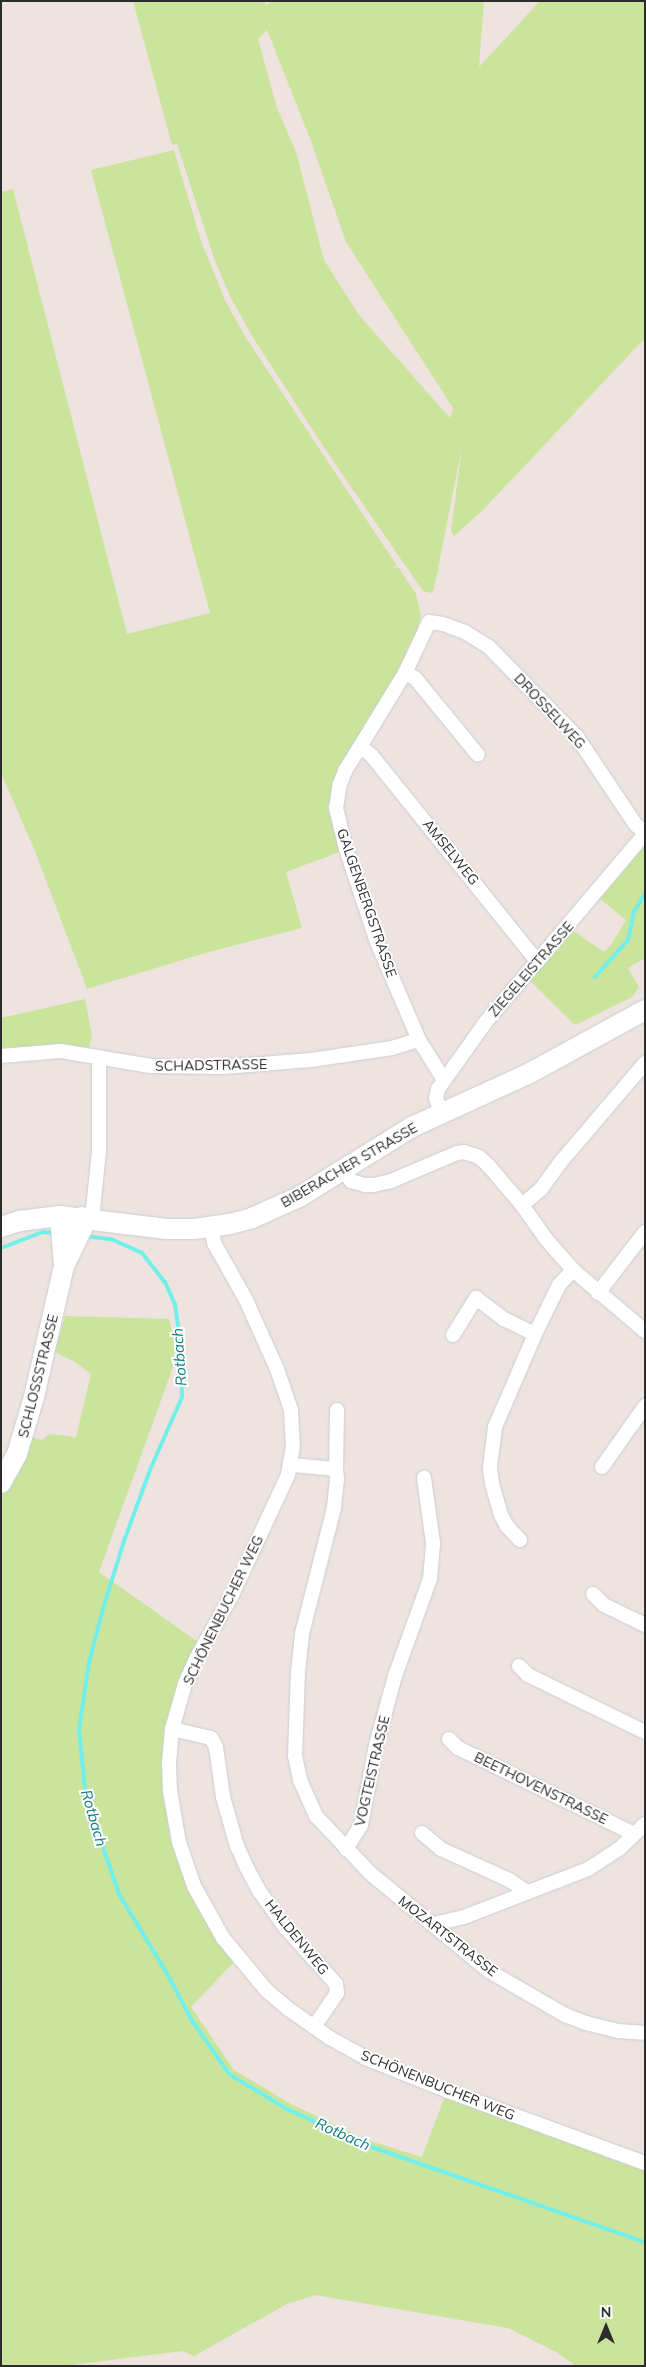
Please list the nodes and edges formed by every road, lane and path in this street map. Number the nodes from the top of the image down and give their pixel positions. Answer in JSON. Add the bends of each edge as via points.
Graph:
{"nodes":[{"id":1,"x":429,"y":622,"type":"joint"},
{"id":2,"x":405,"y":673,"type":"junction"},
{"id":3,"x":361,"y":747,"type":"junction"},
{"id":4,"x":478,"y":755,"type":"dead end"},
{"id":5,"x":645,"y":833,"type":"edge"},
{"id":6,"x":537,"y":961,"type":"junction"},
{"id":7,"x":645,"y":1010,"type":"edge"},
{"id":8,"x":419,"y":1040,"type":"junction"},
{"id":9,"x":1,"y":1056,"type":"edge"},
{"id":10,"x":99,"y":1058,"type":"junction"},
{"id":11,"x":645,"y":1063,"type":"edge"},
{"id":12,"x":444,"y":1080,"type":"junction"},
{"id":13,"x":441,"y":1113,"type":"junction"},
{"id":14,"x":344,"y":1169,"type":"junction"},
{"id":15,"x":522,"y":1205,"type":"junction"},
{"id":16,"x":1,"y":1227,"type":"edge"},
{"id":17,"x":73,"y":1227,"type":"junction"},
{"id":18,"x":211,"y":1227,"type":"junction"},
{"id":19,"x":645,"y":1232,"type":"edge"},
{"id":20,"x":573,"y":1270,"type":"junction"},
{"id":21,"x":598,"y":1293,"type":"junction"},
{"id":22,"x":645,"y":1331,"type":"edge"},
{"id":23,"x":535,"y":1334,"type":"junction"},
{"id":24,"x":453,"y":1335,"type":"dead end"},
{"id":25,"x":645,"y":1406,"type":"edge"},
{"id":26,"x":337,"y":1410,"type":"dead end"},
{"id":27,"x":292,"y":1465,"type":"junction"},
{"id":28,"x":602,"y":1467,"type":"dead end"},
{"id":29,"x":336,"y":1469,"type":"junction"},
{"id":30,"x":424,"y":1478,"type":"dead end"},
{"id":31,"x":1,"y":1483,"type":"edge"},
{"id":32,"x":520,"y":1540,"type":"dead end"},
{"id":33,"x":593,"y":1594,"type":"dead end"},
{"id":34,"x":645,"y":1625,"type":"edge"},
{"id":35,"x":519,"y":1666,"type":"dead end"},
{"id":36,"x":172,"y":1729,"type":"junction"},
{"id":37,"x":645,"y":1732,"type":"edge"},
{"id":38,"x":449,"y":1739,"type":"dead end"},
{"id":39,"x":645,"y":1824,"type":"edge"},
{"id":40,"x":422,"y":1833,"type":"dead end"},
{"id":41,"x":634,"y":1834,"type":"junction"},
{"id":42,"x":346,"y":1849,"type":"junction"},
{"id":43,"x":527,"y":1892,"type":"junction"},
{"id":44,"x":434,"y":1924,"type":"junction"},
{"id":45,"x":314,"y":2027,"type":"junction"},
{"id":46,"x":645,"y":2033,"type":"edge"},
{"id":47,"x":645,"y":2163,"type":"edge"}],
"edges":[{"from":1,"to":2,"type":"street","name":"GALGENBERGSTRASSE"},
{"from":1,"to":5,"type":"street","name":"DROSSELWEG","via":[[455,627],[489,647],[577,737],[636,825]]},
{"from":2,"to":3,"type":"street","name":"GALGENBERGSTRASSE"},
{"from":2,"to":4,"type":"street","via":[[415,678]]},
{"from":3,"to":6,"type":"street","name":"AMSELWEG","via":[[378,763]]},
{"from":3,"to":8,"type":"street","name":"GALGENBERGSTRASSE","via":[[340,784],[336,797],[338,818],[377,942]]},
{"from":5,"to":6,"type":"street","name":"ZIEGELEISTRASSE"},
{"from":6,"to":12,"type":"street","name":"ZIEGELEISTRASSE","via":[[484,1023]]},
{"from":7,"to":13,"type":"street","name":"BIBERACHER STRASSE","via":[[530,1074]]},
{"from":8,"to":10,"type":"street","name":"SCHADSTRASSE","via":[[392,1048],[252,1066],[151,1066]]},
{"from":8,"to":12,"type":"street","name":"GALGENBERGSTRASSE"},
{"from":9,"to":10,"type":"street","name":"SCHADSTRASSE","via":[[61,1051]]},
{"from":10,"to":17,"type":"street","via":[[99,1151]]},
{"from":11,"to":15,"type":"street","via":[[541,1189]]},
{"from":12,"to":13,"type":"street","name":"ZIEGELEISTRASSE","via":[[436,1098]]},
{"from":13,"to":14,"type":"street","name":"BIBERACHER STRASSE","via":[[384,1142]]},
{"from":14,"to":15,"type":"street","via":[[351,1181],[374,1185],[448,1155],[464,1152],[488,1164]]},
{"from":14,"to":18,"type":"street","name":"BIBERACHER STRASSE","via":[[270,1211]]},
{"from":15,"to":20,"type":"street"},
{"from":16,"to":17,"type":"street","name":"BIBERACHER STRASSE","via":[[19,1221]]},
{"from":17,"to":18,"type":"street","name":"BIBERACHER STRASSE"},
{"from":17,"to":31,"type":"street","name":"SCHLOSSSTRASSE","via":[[30,1410],[17,1454]]},
{"from":18,"to":27,"type":"street","name":"SCHÖNENBUCHER WEG","via":[[214,1243],[253,1313],[287,1394],[293,1427]]},
{"from":19,"to":21,"type":"street"},
{"from":20,"to":21,"type":"street"},
{"from":20,"to":23,"type":"street","via":[[560,1285]]},
{"from":21,"to":22,"type":"street"},
{"from":23,"to":24,"type":"street","via":[[504,1319],[476,1298]]},
{"from":23,"to":32,"type":"street","via":[[503,1405],[491,1447],[490,1467],[496,1501],[507,1526]]},
{"from":25,"to":28,"type":"street"},
{"from":26,"to":29,"type":"street","name":"VOGTEISTRASSE"},
{"from":27,"to":29,"type":"street"},
{"from":27,"to":36,"type":"street","name":"SCHÖNENBUCHER WEG","via":[[232,1594],[185,1684]]},
{"from":29,"to":42,"type":"street","name":"VOGTEISTRASSE","via":[[334,1508],[302,1634],[294,1741],[297,1769],[305,1794],[316,1816]]},
{"from":30,"to":42,"type":"street","name":"VOGTEISTRASSE","via":[[433,1543],[430,1579],[376,1745],[361,1826]]},
{"from":33,"to":34,"type":"street","via":[[604,1605]]},
{"from":35,"to":37,"type":"street","via":[[528,1675]]},
{"from":36,"to":45,"type":"street","name":"SCHÖNENBUCHER WEG","via":[[170,1790],[179,1842],[194,1886],[237,1957],[267,1991]]},
{"from":36,"to":45,"type":"street","name":"HALDENWEG","via":[[211,1738],[216,1748],[223,1797],[247,1868],[285,1927],[336,1984],[337,1993]]},
{"from":38,"to":41,"type":"street","name":"BEETHOVENSTRASSE","via":[[458,1748]]},
{"from":39,"to":41,"type":"street"},
{"from":40,"to":43,"type":"street","via":[[441,1849],[509,1880]]},
{"from":41,"to":43,"type":"street","via":[[588,1869]]},
{"from":42,"to":44,"type":"street","name":"MOZARTSTRASSE","via":[[411,1909]]},
{"from":43,"to":44,"type":"street"},
{"from":44,"to":46,"type":"street","name":"MOZARTSTRASSE","via":[[489,1971],[564,2015],[586,2024]]},
{"from":45,"to":47,"type":"street","name":"SCHÖNENBUCHER WEG","via":[[366,2058],[399,2072]]}]}
